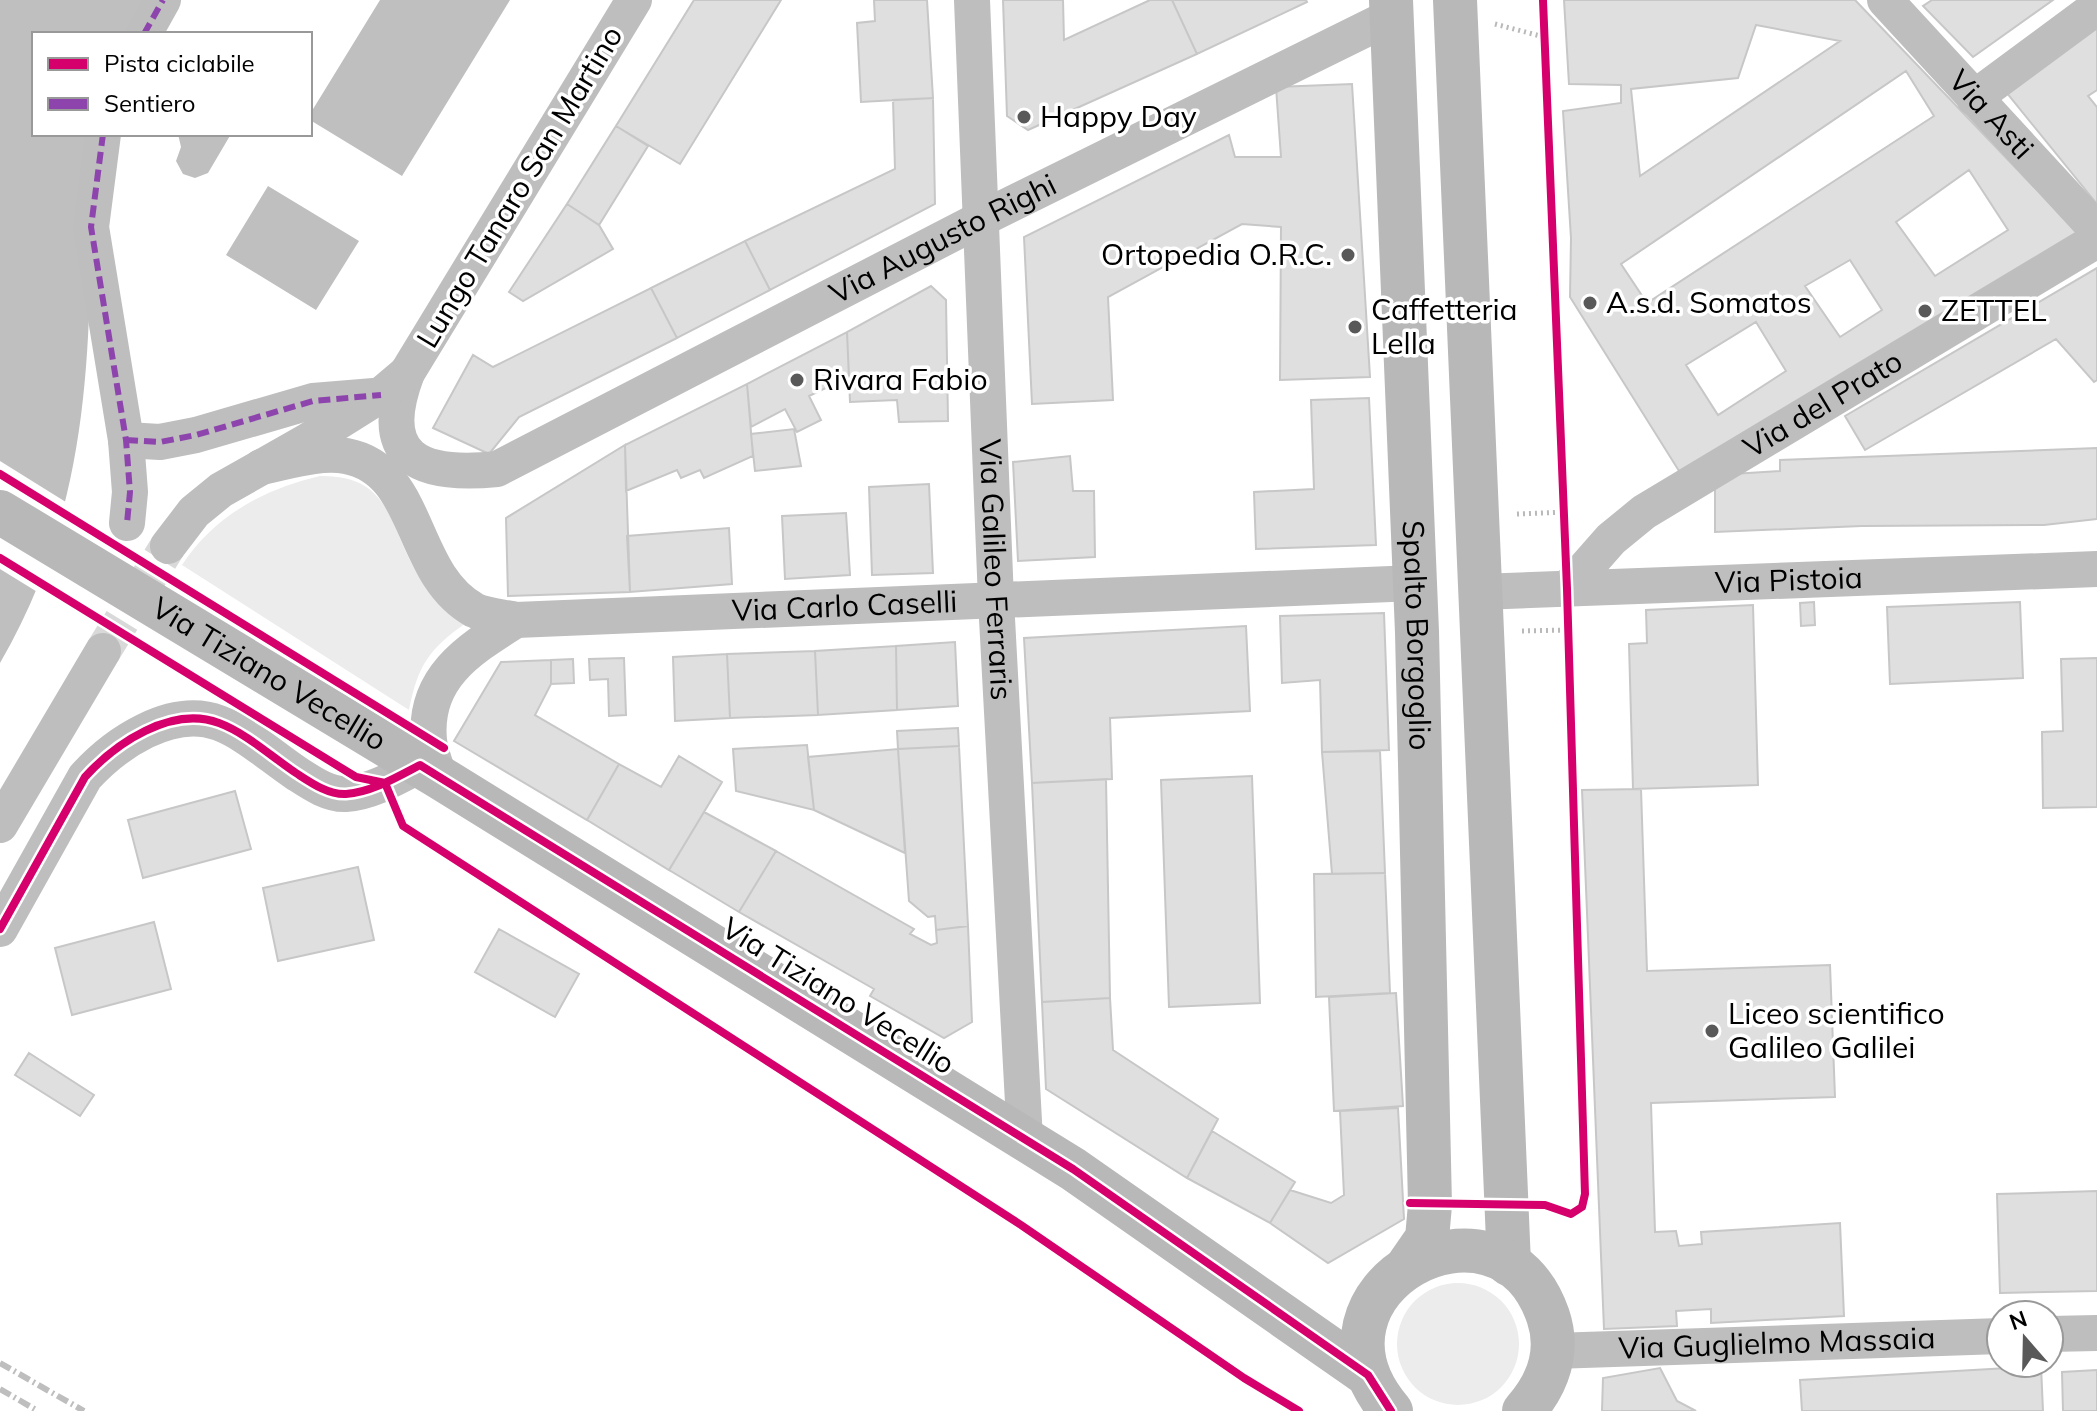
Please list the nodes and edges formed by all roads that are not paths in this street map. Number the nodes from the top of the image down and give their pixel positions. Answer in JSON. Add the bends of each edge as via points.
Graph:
{"nodes":[{"id":1,"x":163,"y":0,"type":"edge"},
{"id":2,"x":634,"y":0,"type":"edge"},
{"id":3,"x":972,"y":0,"type":"edge"},
{"id":4,"x":1885,"y":0,"type":"edge"},
{"id":5,"x":2097,"y":7,"type":"edge"},
{"id":6,"x":1392,"y":8,"type":"edge"},
{"id":7,"x":1473,"y":11,"type":"edge"},
{"id":8,"x":145,"y":32,"type":"edge"},
{"id":9,"x":1974,"y":98,"type":"junction"},
{"id":10,"x":103,"y":136,"type":"edge"},
{"id":11,"x":979,"y":220,"type":"junction"},
{"id":12,"x":2097,"y":230,"type":"edge"},
{"id":13,"x":2097,"y":240,"type":"edge"},
{"id":14,"x":394,"y":384,"type":"junction"},
{"id":15,"x":126,"y":440,"type":"junction"},
{"id":16,"x":261,"y":467,"type":"junction"},
{"id":17,"x":0,"y":512,"type":"edge"},
{"id":18,"x":127,"y":523,"type":"dead end"},
{"id":19,"x":168,"y":546,"type":"tunnel mouth"},
{"id":20,"x":2097,"y":569,"type":"edge"},
{"id":21,"x":1415,"y":583,"type":"junction"},
{"id":22,"x":1567,"y":589,"type":"junction"},
{"id":23,"x":1479,"y":592,"type":"junction"},
{"id":24,"x":996,"y":600,"type":"junction"},
{"id":25,"x":516,"y":620,"type":"junction"},
{"id":26,"x":103,"y":651,"type":"tunnel mouth"},
{"id":27,"x":429,"y":771,"type":"junction"},
{"id":28,"x":0,"y":825,"type":"edge"},
{"id":29,"x":0,"y":929,"type":"edge"},
{"id":30,"x":1025,"y":1140,"type":"junction"},
{"id":31,"x":1409,"y":1264,"type":"junction"},
{"id":32,"x":1509,"y":1264,"type":"junction"},
{"id":33,"x":1227,"y":1274,"type":"junction"},
{"id":34,"x":1378,"y":1294,"type":"junction"},
{"id":35,"x":2097,"y":1333,"type":"edge"},
{"id":36,"x":2065,"y":1334,"type":"edge"},
{"id":37,"x":1985,"y":1337,"type":"edge"},
{"id":38,"x":1553,"y":1351,"type":"junction"},
{"id":39,"x":1368,"y":1375,"type":"junction"},
{"id":40,"x":1536,"y":1406,"type":"edge"},
{"id":41,"x":1391,"y":1411,"type":"edge"}],
"edges":[{"from":1,"to":8,"type":"street"},
{"from":2,"to":14,"type":"street","name":"Lungo Tanaro San Martino"},
{"from":3,"to":11,"type":"street","name":"Via Galileo Ferraris"},
{"from":4,"to":9,"type":"street","name":"Via Asti"},
{"from":5,"to":9,"type":"street"},
{"from":6,"to":11,"type":"street","name":"Via Augusto Righi"},
{"from":6,"to":21,"type":"main road","name":"Spalto Borgoglio"},
{"from":7,"to":23,"type":"main road"},
{"from":9,"to":12,"type":"street","name":"Via Asti"},
{"from":10,"to":15,"type":"street","via":[[91,227]]},
{"from":11,"to":14,"type":"street","name":"Via Augusto Righi","via":[[497,469],[464,472],[417,462],[403,448],[396,429]]},
{"from":11,"to":24,"type":"street","name":"Via Galileo Ferraris"},
{"from":13,"to":22,"type":"street","name":"Via del Prato","via":[[1644,512],[1611,539]]},
{"from":14,"to":15,"type":"street","via":[[196,435],[160,442]]},
{"from":14,"to":16,"type":"street"},
{"from":15,"to":18,"type":"street"},
{"from":16,"to":19,"type":"street","via":[[194,512]]},
{"from":16,"to":25,"type":"street","via":[[317,457],[365,462],[399,492],[425,556],[443,583],[475,611]]},
{"from":17,"to":27,"type":"main road","name":"Via Tiziano Vecellio"},
{"from":20,"to":22,"type":"street","name":"Via Pistoia"},
{"from":21,"to":24,"type":"street","name":"Via Carlo Caselli"},
{"from":21,"to":31,"type":"main road","name":"Spalto Borgoglio","via":[[1430,1225]]},
{"from":22,"to":23,"type":"street","name":"Via Pistoia"},
{"from":23,"to":32,"type":"main road"},
{"from":24,"to":25,"type":"street","name":"Via Carlo Caselli"},
{"from":24,"to":30,"type":"street","name":"Via Galileo Ferraris"},
{"from":25,"to":27,"type":"street","via":[[464,652],[435,691]]},
{"from":26,"to":28,"type":"street"},
{"from":27,"to":29,"type":"street","via":[[344,794],[319,788],[219,723],[191,719],[161,724],[104,756],[85,777]]},
{"from":27,"to":30,"type":"main road","name":"Via Tiziano Vecellio"},
{"from":30,"to":33,"type":"main road","name":"Via Tiziano Vecellio"},
{"from":31,"to":32,"type":"main road","name":"Spalto Borgoglio","via":[[1433,1253],[1459,1250],[1485,1253]]},
{"from":31,"to":34,"type":"main road","name":"Spalto Borgoglio"},
{"from":32,"to":38,"type":"main road","name":"Spalto Borgoglio","via":[[1543,1302],[1552,1326]]},
{"from":33,"to":34,"type":"main road","via":[[1321,1313],[1344,1312]]},
{"from":33,"to":39,"type":"main road"},
{"from":34,"to":39,"type":"main road","name":"Spalto Borgoglio","via":[[1365,1333]]},
{"from":35,"to":36,"type":"street"},
{"from":37,"to":38,"type":"street","name":"Via Guglielmo Massaia"},
{"from":38,"to":40,"type":"main road","name":"Spalto Borgoglio"},
{"from":39,"to":41,"type":"main road","name":"Spalto Borgoglio"}]}
